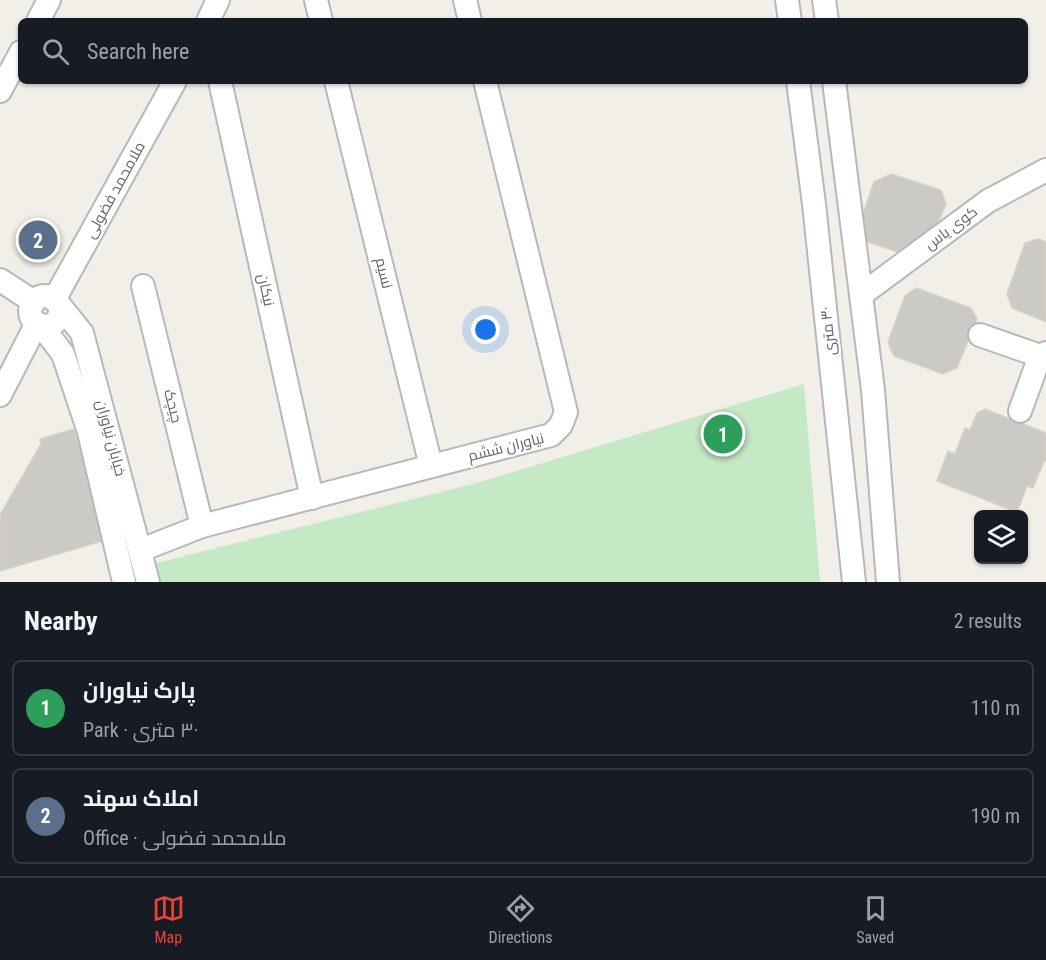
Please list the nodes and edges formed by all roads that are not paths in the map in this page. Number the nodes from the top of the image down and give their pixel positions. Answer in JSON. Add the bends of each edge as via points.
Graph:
{"nodes":[{"id":1,"x":49,"y":0,"type":"edge"},
{"id":2,"x":218,"y":0,"type":"edge"},
{"id":3,"x":316,"y":0,"type":"edge"},
{"id":4,"x":465,"y":0,"type":"edge"},
{"id":5,"x":787,"y":0,"type":"edge"},
{"id":6,"x":825,"y":0,"type":"edge"},
{"id":7,"x":40,"y":18,"type":"edge"},
{"id":8,"x":209,"y":18,"type":"edge"},
{"id":9,"x":320,"y":18,"type":"edge"},
{"id":10,"x":469,"y":18,"type":"edge"},
{"id":11,"x":790,"y":18,"type":"edge"},
{"id":12,"x":827,"y":18,"type":"edge"},
{"id":13,"x":18,"y":58,"type":"edge"},
{"id":14,"x":173,"y":84,"type":"edge"},
{"id":15,"x":221,"y":84,"type":"edge"},
{"id":16,"x":337,"y":84,"type":"edge"},
{"id":17,"x":486,"y":84,"type":"edge"},
{"id":18,"x":798,"y":84,"type":"edge"},
{"id":19,"x":834,"y":84,"type":"edge"},
{"id":20,"x":0,"y":91,"type":"edge"},
{"id":21,"x":1046,"y":170,"type":"edge"},
{"id":22,"x":858,"y":271,"type":"junction"},
{"id":23,"x":822,"y":275,"type":"junction"},
{"id":24,"x":0,"y":280,"type":"edge"},
{"id":25,"x":143,"y":286,"type":"dead end"},
{"id":26,"x":861,"y":295,"type":"junction"},
{"id":27,"x":45,"y":311,"type":"junction"},
{"id":28,"x":980,"y":335,"type":"dead end"},
{"id":29,"x":1043,"y":354,"type":"edge"},
{"id":30,"x":0,"y":395,"type":"edge"},
{"id":31,"x":874,"y":410,"type":"junction"},
{"id":32,"x":1020,"y":411,"type":"dead end"},
{"id":33,"x":837,"y":415,"type":"junction"},
{"id":34,"x":431,"y":466,"type":"junction"},
{"id":35,"x":312,"y":498,"type":"junction"},
{"id":36,"x":202,"y":526,"type":"junction"},
{"id":37,"x":141,"y":550,"type":"junction"},
{"id":38,"x":124,"y":582,"type":"edge"},
{"id":39,"x":148,"y":582,"type":"edge"},
{"id":40,"x":854,"y":582,"type":"edge"},
{"id":41,"x":888,"y":582,"type":"edge"}],
"edges":[{"from":1,"to":7,"type":"street"},
{"from":2,"to":8,"type":"street"},
{"from":3,"to":9,"type":"street"},
{"from":4,"to":10,"type":"street"},
{"from":5,"to":11,"type":"street"},
{"from":6,"to":12,"type":"street"},
{"from":13,"to":20,"type":"street"},
{"from":14,"to":27,"type":"street","name":"ملامحمد فضولی"},
{"from":15,"to":35,"type":"street","name":"نیکان"},
{"from":16,"to":34,"type":"street","name":"نسیم"},
{"from":17,"to":34,"type":"street","name":"نیاوران ششم","via":[[566,412],[551,435]]},
{"from":18,"to":23,"type":"street","name":"٣٠ متری"},
{"from":19,"to":22,"type":"street"},
{"from":21,"to":26,"type":"street","name":"کوی یاس","via":[[988,201]]},
{"from":22,"to":23,"type":"street"},
{"from":22,"to":26,"type":"street"},
{"from":23,"to":33,"type":"street","name":"٣٠ متری"},
{"from":24,"to":27,"type":"street"},
{"from":25,"to":36,"type":"street","name":"چیچک"},
{"from":26,"to":31,"type":"street"},
{"from":27,"to":30,"type":"street","name":"ملامحمد فضولی"},
{"from":27,"to":37,"type":"street","name":"خیابان نیاوران","via":[[82,333]]},
{"from":27,"to":38,"type":"street","name":"خیابان نیاوران","via":[[89,432]]},
{"from":28,"to":29,"type":"street"},
{"from":29,"to":32,"type":"street"},
{"from":31,"to":33,"type":"street"},
{"from":31,"to":41,"type":"street"},
{"from":33,"to":40,"type":"street","name":"٣٠ متری"},
{"from":34,"to":35,"type":"street","name":"نیاوران ششم"},
{"from":35,"to":36,"type":"street","name":"نیاوران ششم"},
{"from":36,"to":37,"type":"street","name":"نیاوران ششم"},
{"from":37,"to":39,"type":"street","name":"خیابان نیاوران"}]}
